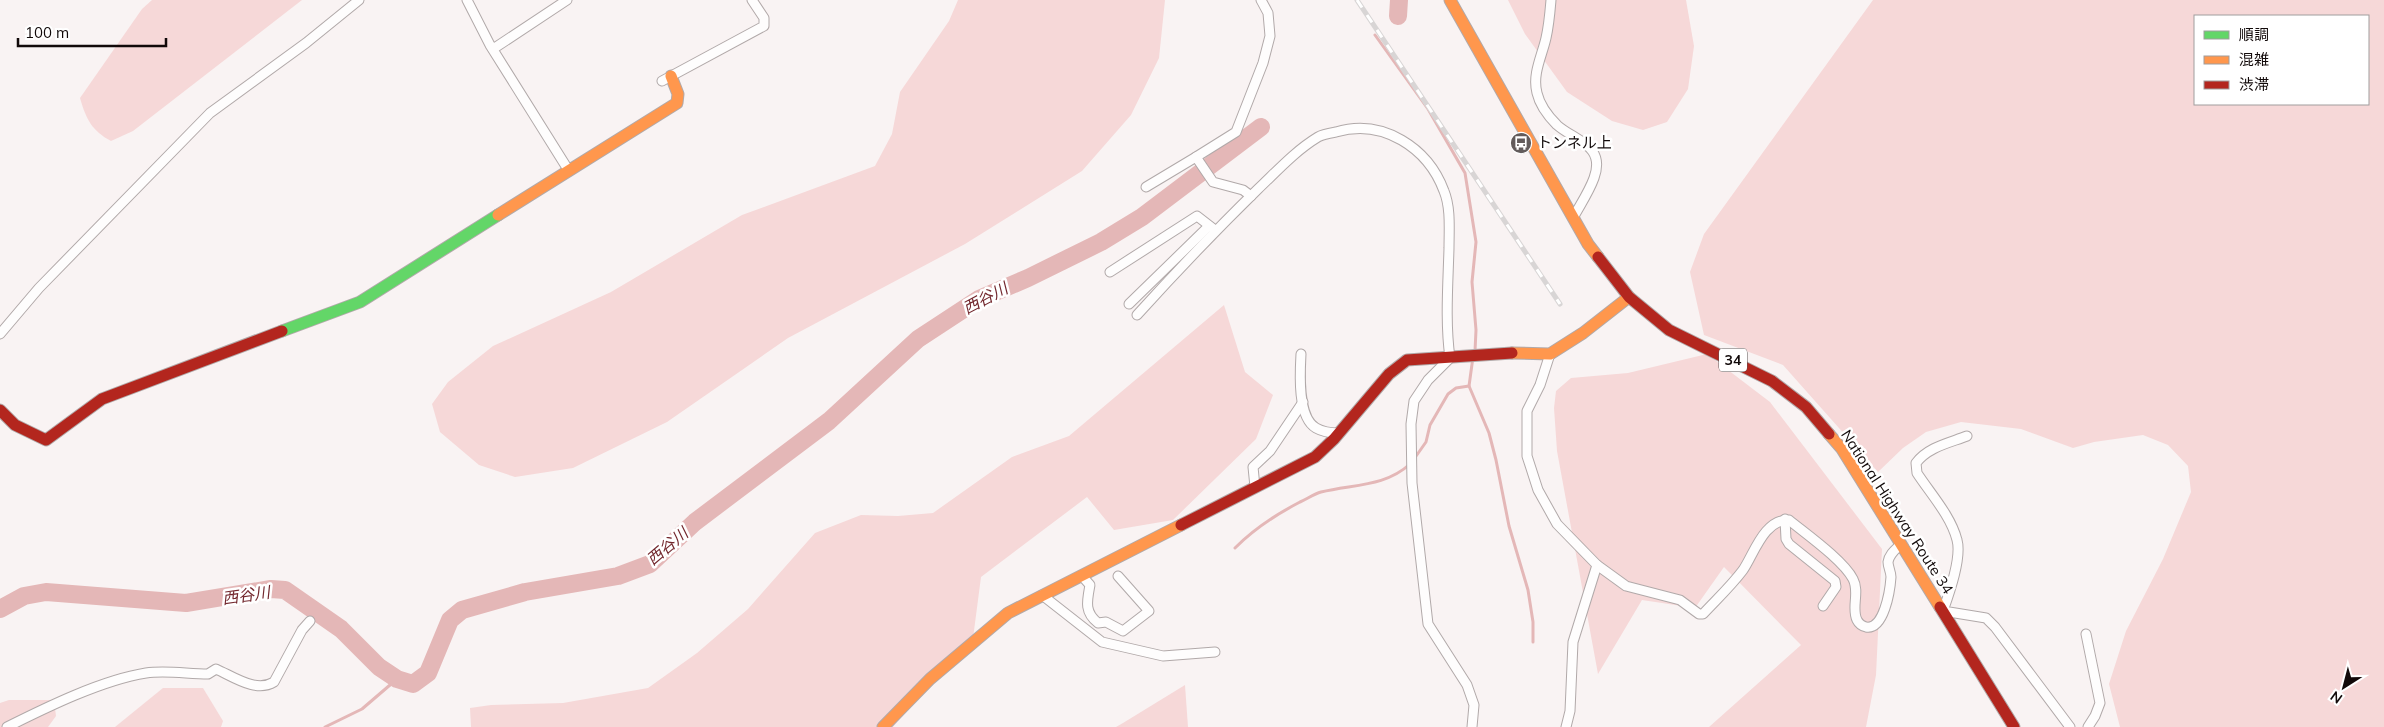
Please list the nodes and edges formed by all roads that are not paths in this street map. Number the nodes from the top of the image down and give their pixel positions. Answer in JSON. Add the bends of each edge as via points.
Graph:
{"nodes":[{"id":1,"x":359,"y":0,"type":"edge"},
{"id":2,"x":467,"y":0,"type":"edge"},
{"id":3,"x":567,"y":0,"type":"edge"},
{"id":4,"x":752,"y":0,"type":"edge"},
{"id":5,"x":1261,"y":0,"type":"edge"},
{"id":6,"x":1450,"y":0,"type":"edge"},
{"id":7,"x":1551,"y":0,"type":"edge"},
{"id":8,"x":493,"y":49,"type":"junction"},
{"id":9,"x":666,"y":79,"type":"joint"},
{"id":10,"x":1197,"y":159,"type":"junction"},
{"id":11,"x":570,"y":171,"type":"junction"},
{"id":12,"x":1146,"y":187,"type":"dead end"},
{"id":13,"x":1251,"y":196,"type":"junction"},
{"id":14,"x":1573,"y":218,"type":"junction"},
{"id":15,"x":1212,"y":228,"type":"junction"},
{"id":16,"x":1110,"y":272,"type":"dead end"},
{"id":17,"x":1629,"y":297,"type":"junction"},
{"id":18,"x":1129,"y":304,"type":"dead end"},
{"id":19,"x":1137,"y":315,"type":"dead end"},
{"id":20,"x":0,"y":334,"type":"edge"},
{"id":21,"x":1301,"y":354,"type":"dead end"},
{"id":22,"x":1550,"y":354,"type":"junction"},
{"id":23,"x":1450,"y":358,"type":"junction"},
{"id":24,"x":1303,"y":402,"type":"junction"},
{"id":25,"x":0,"y":410,"type":"edge"},
{"id":26,"x":1338,"y":434,"type":"junction"},
{"id":27,"x":1967,"y":436,"type":"dead end"},
{"id":28,"x":1255,"y":487,"type":"junction"},
{"id":29,"x":1785,"y":519,"type":"junction"},
{"id":30,"x":1901,"y":544,"type":"junction"},
{"id":31,"x":1597,"y":565,"type":"junction"},
{"id":32,"x":1082,"y":576,"type":"junction"},
{"id":33,"x":1118,"y":576,"type":"dead end"},
{"id":34,"x":1042,"y":595,"type":"junction"},
{"id":35,"x":1823,"y":606,"type":"dead end"},
{"id":36,"x":1942,"y":611,"type":"junction"},
{"id":37,"x":310,"y":621,"type":"dead end"},
{"id":38,"x":2086,"y":634,"type":"dead end"},
{"id":39,"x":1215,"y":652,"type":"dead end"},
{"id":40,"x":884,"y":726,"type":"edge"},
{"id":41,"x":7,"y":727,"type":"edge"},
{"id":42,"x":1472,"y":727,"type":"edge"},
{"id":43,"x":1566,"y":727,"type":"edge"},
{"id":44,"x":2014,"y":727,"type":"edge"},
{"id":45,"x":2070,"y":727,"type":"edge"},
{"id":46,"x":2088,"y":727,"type":"edge"}],
"edges":[{"from":1,"to":20,"type":"street","via":[[210,113],[39,288]]},
{"from":2,"to":8,"type":"street"},
{"from":3,"to":8,"type":"street"},
{"from":4,"to":9,"type":"street","via":[[764,18],[764,26]]},
{"from":5,"to":10,"type":"street","via":[[1268,13],[1270,36],[1236,132]]},
{"from":6,"to":14,"type":"main road","name":"National Highway Route 34","number":"34"},
{"from":7,"to":14,"type":"street","via":[[1546,37],[1535,77],[1537,94],[1546,113],[1558,126],[1584,142],[1595,154],[1597,165],[1594,178]]},
{"from":8,"to":11,"type":"street"},
{"from":9,"to":11,"type":"main road","via":[[678,94],[678,103]]},
{"from":10,"to":12,"type":"street"},
{"from":10,"to":13,"type":"street","via":[[1213,182],[1243,190]]},
{"from":11,"to":25,"type":"main road","via":[[360,302],[102,399],[46,440],[15,425]]},
{"from":13,"to":15,"type":"street"},
{"from":13,"to":23,"type":"street","via":[[1319,136],[1346,129],[1372,129],[1395,136],[1417,151],[1434,170],[1445,194],[1449,225]]},
{"from":14,"to":17,"type":"main road","name":"National Highway Route 34","number":"34","via":[[1588,244]]},
{"from":15,"to":16,"type":"street","via":[[1197,216]]},
{"from":15,"to":18,"type":"street"},
{"from":15,"to":19,"type":"street"},
{"from":17,"to":22,"type":"main road"},
{"from":17,"to":30,"type":"main road","name":"National Highway Route 34","number":"34","via":[[1669,330],[1772,381],[1806,407],[1842,449]]},
{"from":21,"to":24,"type":"street"},
{"from":22,"to":23,"type":"main road","via":[[1499,352]]},
{"from":22,"to":31,"type":"street","via":[[1527,411],[1527,456],[1538,490],[1557,524]]},
{"from":23,"to":26,"type":"main road","via":[[1407,360],[1389,374]]},
{"from":23,"to":42,"type":"street","via":[[1428,380],[1414,401],[1412,483],[1428,624],[1467,685],[1474,705]]},
{"from":24,"to":26,"type":"street","via":[[1308,420],[1315,427]]},
{"from":24,"to":28,"type":"street","via":[[1270,451],[1253,467]]},
{"from":26,"to":28,"type":"main road","via":[[1315,457]]},
{"from":27,"to":36,"type":"street","via":[[1932,449],[1916,464],[1917,473],[1954,529],[1958,542],[1954,583]]},
{"from":28,"to":32,"type":"main road"},
{"from":29,"to":30,"type":"street","via":[[1843,566],[1853,580],[1857,595],[1855,614],[1861,626],[1875,626],[1880,620],[1891,575],[1888,562],[1891,553]]},
{"from":29,"to":31,"type":"street","via":[[1759,538],[1744,568],[1703,614],[1680,600],[1626,586]]},
{"from":29,"to":35,"type":"street","via":[[1789,544],[1835,581],[1836,587]]},
{"from":30,"to":36,"type":"main road","name":"National Highway Route 34","number":"34"},
{"from":31,"to":43,"type":"street","via":[[1573,642],[1570,711]]},
{"from":32,"to":33,"type":"street","via":[[1090,585],[1086,605],[1089,616],[1098,623],[1106,622],[1123,632],[1149,611]]},
{"from":32,"to":34,"type":"main road"},
{"from":34,"to":39,"type":"street","via":[[1102,642],[1163,656]]},
{"from":34,"to":40,"type":"main road","via":[[1008,613],[930,679]]},
{"from":36,"to":44,"type":"main road","name":"National Highway Route 34","number":"34"},
{"from":36,"to":45,"type":"street","via":[[1986,618]]},
{"from":37,"to":41,"type":"street","via":[[274,682],[267,687],[259,687],[216,669],[208,674],[148,673],[122,678]]},
{"from":38,"to":46,"type":"street","via":[[2100,703]]}]}
